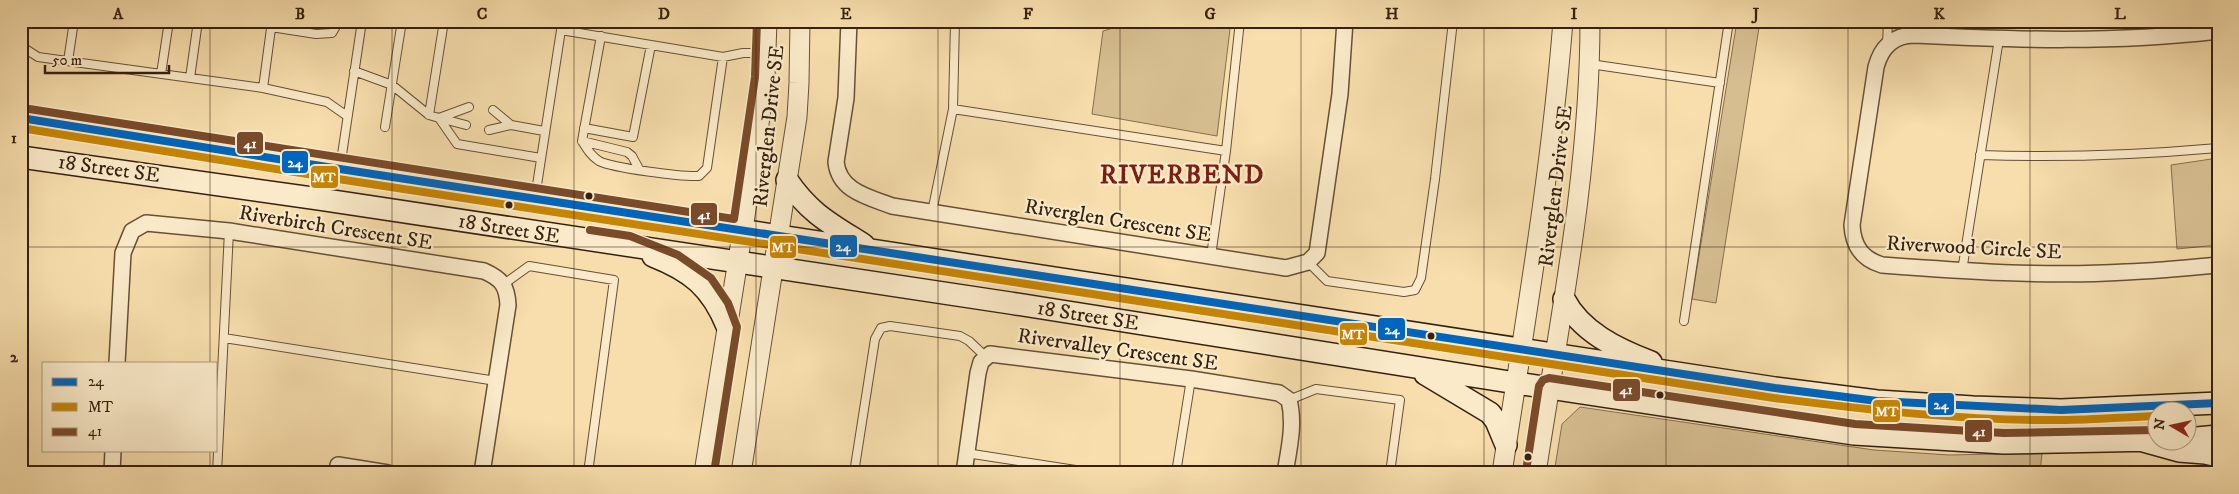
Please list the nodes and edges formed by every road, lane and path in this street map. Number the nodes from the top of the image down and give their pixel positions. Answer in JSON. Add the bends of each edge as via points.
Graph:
{"nodes":[{"id":1,"x":74,"y":21,"type":"edge"},
{"id":2,"x":169,"y":21,"type":"edge"},
{"id":3,"x":198,"y":21,"type":"edge"},
{"id":4,"x":339,"y":21,"type":"edge"},
{"id":5,"x":362,"y":21,"type":"edge"},
{"id":6,"x":402,"y":21,"type":"edge"},
{"id":7,"x":444,"y":21,"type":"edge"},
{"id":8,"x":767,"y":21,"type":"edge"},
{"id":9,"x":800,"y":21,"type":"edge"},
{"id":10,"x":849,"y":21,"type":"edge"},
{"id":11,"x":955,"y":21,"type":"edge"},
{"id":12,"x":1240,"y":21,"type":"edge"},
{"id":13,"x":1346,"y":21,"type":"edge"},
{"id":14,"x":1453,"y":21,"type":"edge"},
{"id":15,"x":1563,"y":21,"type":"edge"},
{"id":16,"x":1590,"y":21,"type":"edge"},
{"id":17,"x":1729,"y":21,"type":"edge"},
{"id":18,"x":1888,"y":21,"type":"edge"},
{"id":19,"x":272,"y":24,"type":"edge"},
{"id":20,"x":561,"y":25,"type":"edge"},
{"id":21,"x":2218,"y":31,"type":"edge"},
{"id":22,"x":601,"y":36,"type":"junction"},
{"id":23,"x":1999,"y":40,"type":"junction"},
{"id":24,"x":651,"y":45,"type":"junction"},
{"id":25,"x":1887,"y":45,"type":"junction"},
{"id":26,"x":21,"y":46,"type":"edge"},
{"id":27,"x":767,"y":53,"type":"junction"},
{"id":28,"x":723,"y":58,"type":"junction"},
{"id":29,"x":68,"y":61,"type":"junction"},
{"id":30,"x":1590,"y":64,"type":"junction"},
{"id":31,"x":354,"y":71,"type":"junction"},
{"id":32,"x":161,"y":74,"type":"junction"},
{"id":33,"x":190,"y":78,"type":"junction"},
{"id":34,"x":1720,"y":84,"type":"junction"},
{"id":35,"x":392,"y":85,"type":"junction"},
{"id":36,"x":263,"y":88,"type":"junction"},
{"id":37,"x":468,"y":107,"type":"dead end"},
{"id":38,"x":21,"y":109,"type":"edge"},
{"id":39,"x":953,"y":109,"type":"junction"},
{"id":40,"x":492,"y":110,"type":"dead end"},
{"id":41,"x":428,"y":115,"type":"junction"},
{"id":42,"x":347,"y":116,"type":"junction"},
{"id":43,"x":21,"y":118,"type":"edge"},
{"id":44,"x":439,"y":118,"type":"junction"},
{"id":45,"x":62,"y":124,"type":"junction"},
{"id":46,"x":466,"y":125,"type":"dead end"},
{"id":47,"x":511,"y":125,"type":"junction"},
{"id":48,"x":385,"y":127,"type":"dead end"},
{"id":49,"x":584,"y":128,"type":"junction"},
{"id":50,"x":489,"y":130,"type":"dead end"},
{"id":51,"x":544,"y":131,"type":"junction"},
{"id":52,"x":582,"y":141,"type":"junction"},
{"id":53,"x":2218,"y":148,"type":"edge"},
{"id":54,"x":1226,"y":151,"type":"junction"},
{"id":55,"x":1980,"y":155,"type":"junction"},
{"id":56,"x":21,"y":157,"type":"edge"},
{"id":57,"x":541,"y":158,"type":"junction"},
{"id":58,"x":340,"y":169,"type":"junction"},
{"id":59,"x":639,"y":169,"type":"junction"},
{"id":60,"x":787,"y":180,"type":"junction"},
{"id":61,"x":535,"y":198,"type":"junction"},
{"id":62,"x":932,"y":212,"type":"junction"},
{"id":63,"x":742,"y":230,"type":"junction"},
{"id":64,"x":229,"y":231,"type":"junction"},
{"id":65,"x":778,"y":235,"type":"junction"},
{"id":66,"x":627,"y":246,"type":"junction"},
{"id":67,"x":873,"y":250,"type":"junction"},
{"id":68,"x":1212,"y":256,"type":"junction"},
{"id":69,"x":737,"y":261,"type":"junction"},
{"id":70,"x":1308,"y":262,"type":"junction"},
{"id":71,"x":2218,"y":265,"type":"edge"},
{"id":72,"x":773,"y":267,"type":"junction"},
{"id":73,"x":1962,"y":271,"type":"junction"},
{"id":74,"x":504,"y":284,"type":"junction"},
{"id":75,"x":1564,"y":299,"type":"junction"},
{"id":76,"x":1684,"y":321,"type":"dead end"},
{"id":77,"x":727,"y":326,"type":"junction"},
{"id":78,"x":224,"y":338,"type":"junction"},
{"id":79,"x":1521,"y":350,"type":"junction"},
{"id":80,"x":1554,"y":355,"type":"junction"},
{"id":81,"x":986,"y":357,"type":"junction"},
{"id":82,"x":117,"y":362,"type":"edge"},
{"id":83,"x":1409,"y":365,"type":"junction"},
{"id":84,"x":1681,"y":374,"type":"junction"},
{"id":85,"x":1191,"y":379,"type":"junction"},
{"id":86,"x":496,"y":381,"type":"junction"},
{"id":87,"x":1516,"y":383,"type":"junction"},
{"id":88,"x":1549,"y":388,"type":"junction"},
{"id":89,"x":1289,"y":400,"type":"junction"},
{"id":90,"x":2218,"y":402,"type":"edge"},
{"id":91,"x":2218,"y":436,"type":"edge"},
{"id":92,"x":2196,"y":438,"type":"edge"},
{"id":93,"x":2146,"y":441,"type":"edge"},
{"id":94,"x":1506,"y":446,"type":"junction"},
{"id":95,"x":113,"y":452,"type":"edge"},
{"id":96,"x":2196,"y":452,"type":"edge"},
{"id":97,"x":966,"y":453,"type":"junction"},
{"id":98,"x":2218,"y":456,"type":"edge"},
{"id":99,"x":338,"y":465,"type":"dead end"},
{"id":100,"x":112,"y":473,"type":"edge"},
{"id":101,"x":217,"y":473,"type":"edge"},
{"id":102,"x":388,"y":473,"type":"edge"},
{"id":103,"x":482,"y":473,"type":"edge"},
{"id":104,"x":588,"y":473,"type":"edge"},
{"id":105,"x":704,"y":473,"type":"edge"},
{"id":106,"x":741,"y":473,"type":"edge"},
{"id":107,"x":854,"y":473,"type":"edge"},
{"id":108,"x":964,"y":473,"type":"edge"},
{"id":109,"x":1095,"y":473,"type":"edge"},
{"id":110,"x":1176,"y":473,"type":"edge"},
{"id":111,"x":1285,"y":473,"type":"edge"},
{"id":112,"x":1390,"y":473,"type":"edge"},
{"id":113,"x":1502,"y":473,"type":"edge"},
{"id":114,"x":1536,"y":473,"type":"edge"}],
"edges":[{"from":1,"to":29,"type":"lane"},
{"from":2,"to":32,"type":"lane"},
{"from":3,"to":33,"type":"lane"},
{"from":4,"to":19,"type":"lane","via":[[332,33],[316,34]]},
{"from":5,"to":31,"type":"lane"},
{"from":6,"to":35,"type":"lane"},
{"from":7,"to":41,"type":"lane"},
{"from":8,"to":27,"type":"street","name":"Riverglen Drive SE"},
{"from":9,"to":60,"type":"street","name":"Riverglen Drive SE","via":[[799,82]]},
{"from":10,"to":62,"type":"street","name":"Riverglen Crescent SE","via":[[846,98],[837,172],[850,188],[863,195],[892,206]]},
{"from":11,"to":39,"type":"lane"},
{"from":12,"to":54,"type":"lane"},
{"from":13,"to":70,"type":"street","via":[[1340,94],[1317,253]]},
{"from":14,"to":70,"type":"lane","via":[[1435,179],[1421,278],[1415,290],[1404,292],[1327,281]]},
{"from":15,"to":79,"type":"street","name":"Riverglen Drive SE","via":[[1551,152]]},
{"from":16,"to":30,"type":"street","name":"Riverglen Drive SE"},
{"from":17,"to":34,"type":"lane"},
{"from":18,"to":25,"type":"lane"},
{"from":19,"to":36,"type":"lane"},
{"from":20,"to":22,"type":"lane"},
{"from":20,"to":51,"type":"lane"},
{"from":21,"to":23,"type":"street","via":[[2132,39]]},
{"from":22,"to":24,"type":"lane"},
{"from":22,"to":49,"type":"lane"},
{"from":23,"to":25,"type":"street","via":[[1905,35]]},
{"from":23,"to":55,"type":"lane"},
{"from":24,"to":28,"type":"lane"},
{"from":24,"to":49,"type":"lane","via":[[633,137]]},
{"from":25,"to":73,"type":"street","name":"Riverwood Circle SE","via":[[1876,67],[1852,237],[1859,252],[1877,264]]},
{"from":26,"to":29,"type":"lane","via":[[38,57]]},
{"from":27,"to":28,"type":"lane","via":[[743,53]]},
{"from":27,"to":63,"type":"street","name":"Riverglen Drive SE"},
{"from":28,"to":59,"type":"lane","via":[[706,168],[699,176]]},
{"from":29,"to":32,"type":"lane"},
{"from":30,"to":34,"type":"lane"},
{"from":30,"to":75,"type":"street","name":"Riverglen Drive SE","via":[[1585,144]]},
{"from":31,"to":35,"type":"lane"},
{"from":31,"to":42,"type":"lane"},
{"from":32,"to":33,"type":"lane"},
{"from":33,"to":36,"type":"lane"},
{"from":34,"to":76,"type":"lane"},
{"from":35,"to":41,"type":"lane"},
{"from":35,"to":48,"type":"lane"},
{"from":36,"to":42,"type":"lane","via":[[327,102]]},
{"from":37,"to":44,"type":"lane"},
{"from":38,"to":45,"type":"main road"},
{"from":39,"to":54,"type":"lane"},
{"from":39,"to":62,"type":"lane"},
{"from":40,"to":47,"type":"lane"},
{"from":41,"to":44,"type":"lane"},
{"from":42,"to":58,"type":"lane"},
{"from":43,"to":45,"type":"main road","name":"18 Street SE"},
{"from":44,"to":46,"type":"lane"},
{"from":44,"to":57,"type":"lane","via":[[457,144]]},
{"from":45,"to":58,"type":"main road","name":"18 Street SE"},
{"from":47,"to":50,"type":"lane"},
{"from":47,"to":51,"type":"lane"},
{"from":49,"to":52,"type":"lane"},
{"from":51,"to":57,"type":"lane"},
{"from":52,"to":59,"type":"lane","via":[[591,155],[602,162]]},
{"from":52,"to":59,"type":"lane","via":[[627,152]]},
{"from":53,"to":55,"type":"lane","via":[[2148,154]]},
{"from":54,"to":68,"type":"lane"},
{"from":55,"to":73,"type":"lane"},
{"from":56,"to":66,"type":"main road","name":"18 Street SE"},
{"from":57,"to":61,"type":"lane"},
{"from":58,"to":61,"type":"main road","name":"18 Street SE"},
{"from":60,"to":65,"type":"street","name":"Riverglen Drive SE"},
{"from":60,"to":67,"type":"main road","via":[[814,213]]},
{"from":61,"to":63,"type":"main road","name":"18 Street SE"},
{"from":62,"to":68,"type":"street","name":"Riverglen Crescent SE"},
{"from":63,"to":65,"type":"main road","name":"18 Street SE"},
{"from":63,"to":69,"type":"street","name":"Riverglen Drive SE"},
{"from":64,"to":74,"type":"street","name":"Riverbirch Crescent SE","via":[[484,272]]},
{"from":64,"to":78,"type":"lane"},
{"from":64,"to":82,"type":"street","name":"Riverbirch Crescent SE","via":[[146,223],[132,231],[123,253]]},
{"from":65,"to":67,"type":"main road","name":"18 Street SE"},
{"from":65,"to":72,"type":"street","name":"Riverglen Drive SE"},
{"from":66,"to":69,"type":"main road","name":"18 Street SE"},
{"from":66,"to":77,"type":"main road","via":[[673,264],[704,285],[720,308]]},
{"from":67,"to":79,"type":"main road","name":"18 Street SE"},
{"from":68,"to":70,"type":"street","name":"Riverglen Crescent SE","via":[[1286,268]]},
{"from":69,"to":72,"type":"main road","name":"18 Street SE"},
{"from":69,"to":77,"type":"street","name":"Riverglen Drive SE"},
{"from":71,"to":73,"type":"street","name":"Riverwood Circle SE","via":[[2125,272]]},
{"from":72,"to":83,"type":"main road","name":"18 Street SE"},
{"from":72,"to":106,"type":"street","name":"Riverglen Drive SE"},
{"from":74,"to":86,"type":"street","via":[[508,305]]},
{"from":74,"to":104,"type":"lane","via":[[529,266],[614,280]]},
{"from":75,"to":80,"type":"street","name":"Riverglen Drive SE"},
{"from":75,"to":84,"type":"main road","via":[[1571,313],[1599,336],[1631,354]]},
{"from":77,"to":105,"type":"street","name":"Riverglen Drive SE"},
{"from":78,"to":86,"type":"lane"},
{"from":78,"to":101,"type":"lane"},
{"from":79,"to":80,"type":"main road","name":"18 Street SE"},
{"from":79,"to":87,"type":"street","name":"Riverglen Drive SE"},
{"from":80,"to":84,"type":"main road","name":"18 Street SE"},
{"from":80,"to":88,"type":"street","name":"Riverglen Drive SE"},
{"from":81,"to":85,"type":"street","name":"Rivervalley Crescent SE","via":[[999,354]]},
{"from":81,"to":97,"type":"street","via":[[978,373]]},
{"from":81,"to":107,"type":"lane","via":[[960,336],[890,326],[882,328],[875,339]]},
{"from":83,"to":87,"type":"main road","name":"18 Street SE"},
{"from":83,"to":94,"type":"main road","via":[[1490,413]]},
{"from":84,"to":90,"type":"main road","name":"18 Street SE","via":[[1876,401],[1973,407],[2061,410]]},
{"from":85,"to":89,"type":"street","name":"Rivervalley Crescent SE","via":[[1264,390]]},
{"from":85,"to":110,"type":"lane"},
{"from":86,"to":103,"type":"street"},
{"from":87,"to":88,"type":"main road","name":"18 Street SE"},
{"from":87,"to":94,"type":"street","name":"Riverglen Drive SE"},
{"from":88,"to":93,"type":"main road","name":"18 Street SE","via":[[1854,434],[2004,443]]},
{"from":88,"to":114,"type":"street","name":"Riverglen Drive SE"},
{"from":89,"to":111,"type":"street","via":[[1292,428]]},
{"from":89,"to":112,"type":"lane","via":[[1316,389],[1400,400]]},
{"from":91,"to":92,"type":"main road"},
{"from":94,"to":113,"type":"street","name":"Riverglen Drive SE"},
{"from":95,"to":100,"type":"street"},
{"from":96,"to":98,"type":"main road","name":"18 Street SE"},
{"from":97,"to":108,"type":"street"},
{"from":97,"to":109,"type":"lane"},
{"from":99,"to":102,"type":"street"}]}
